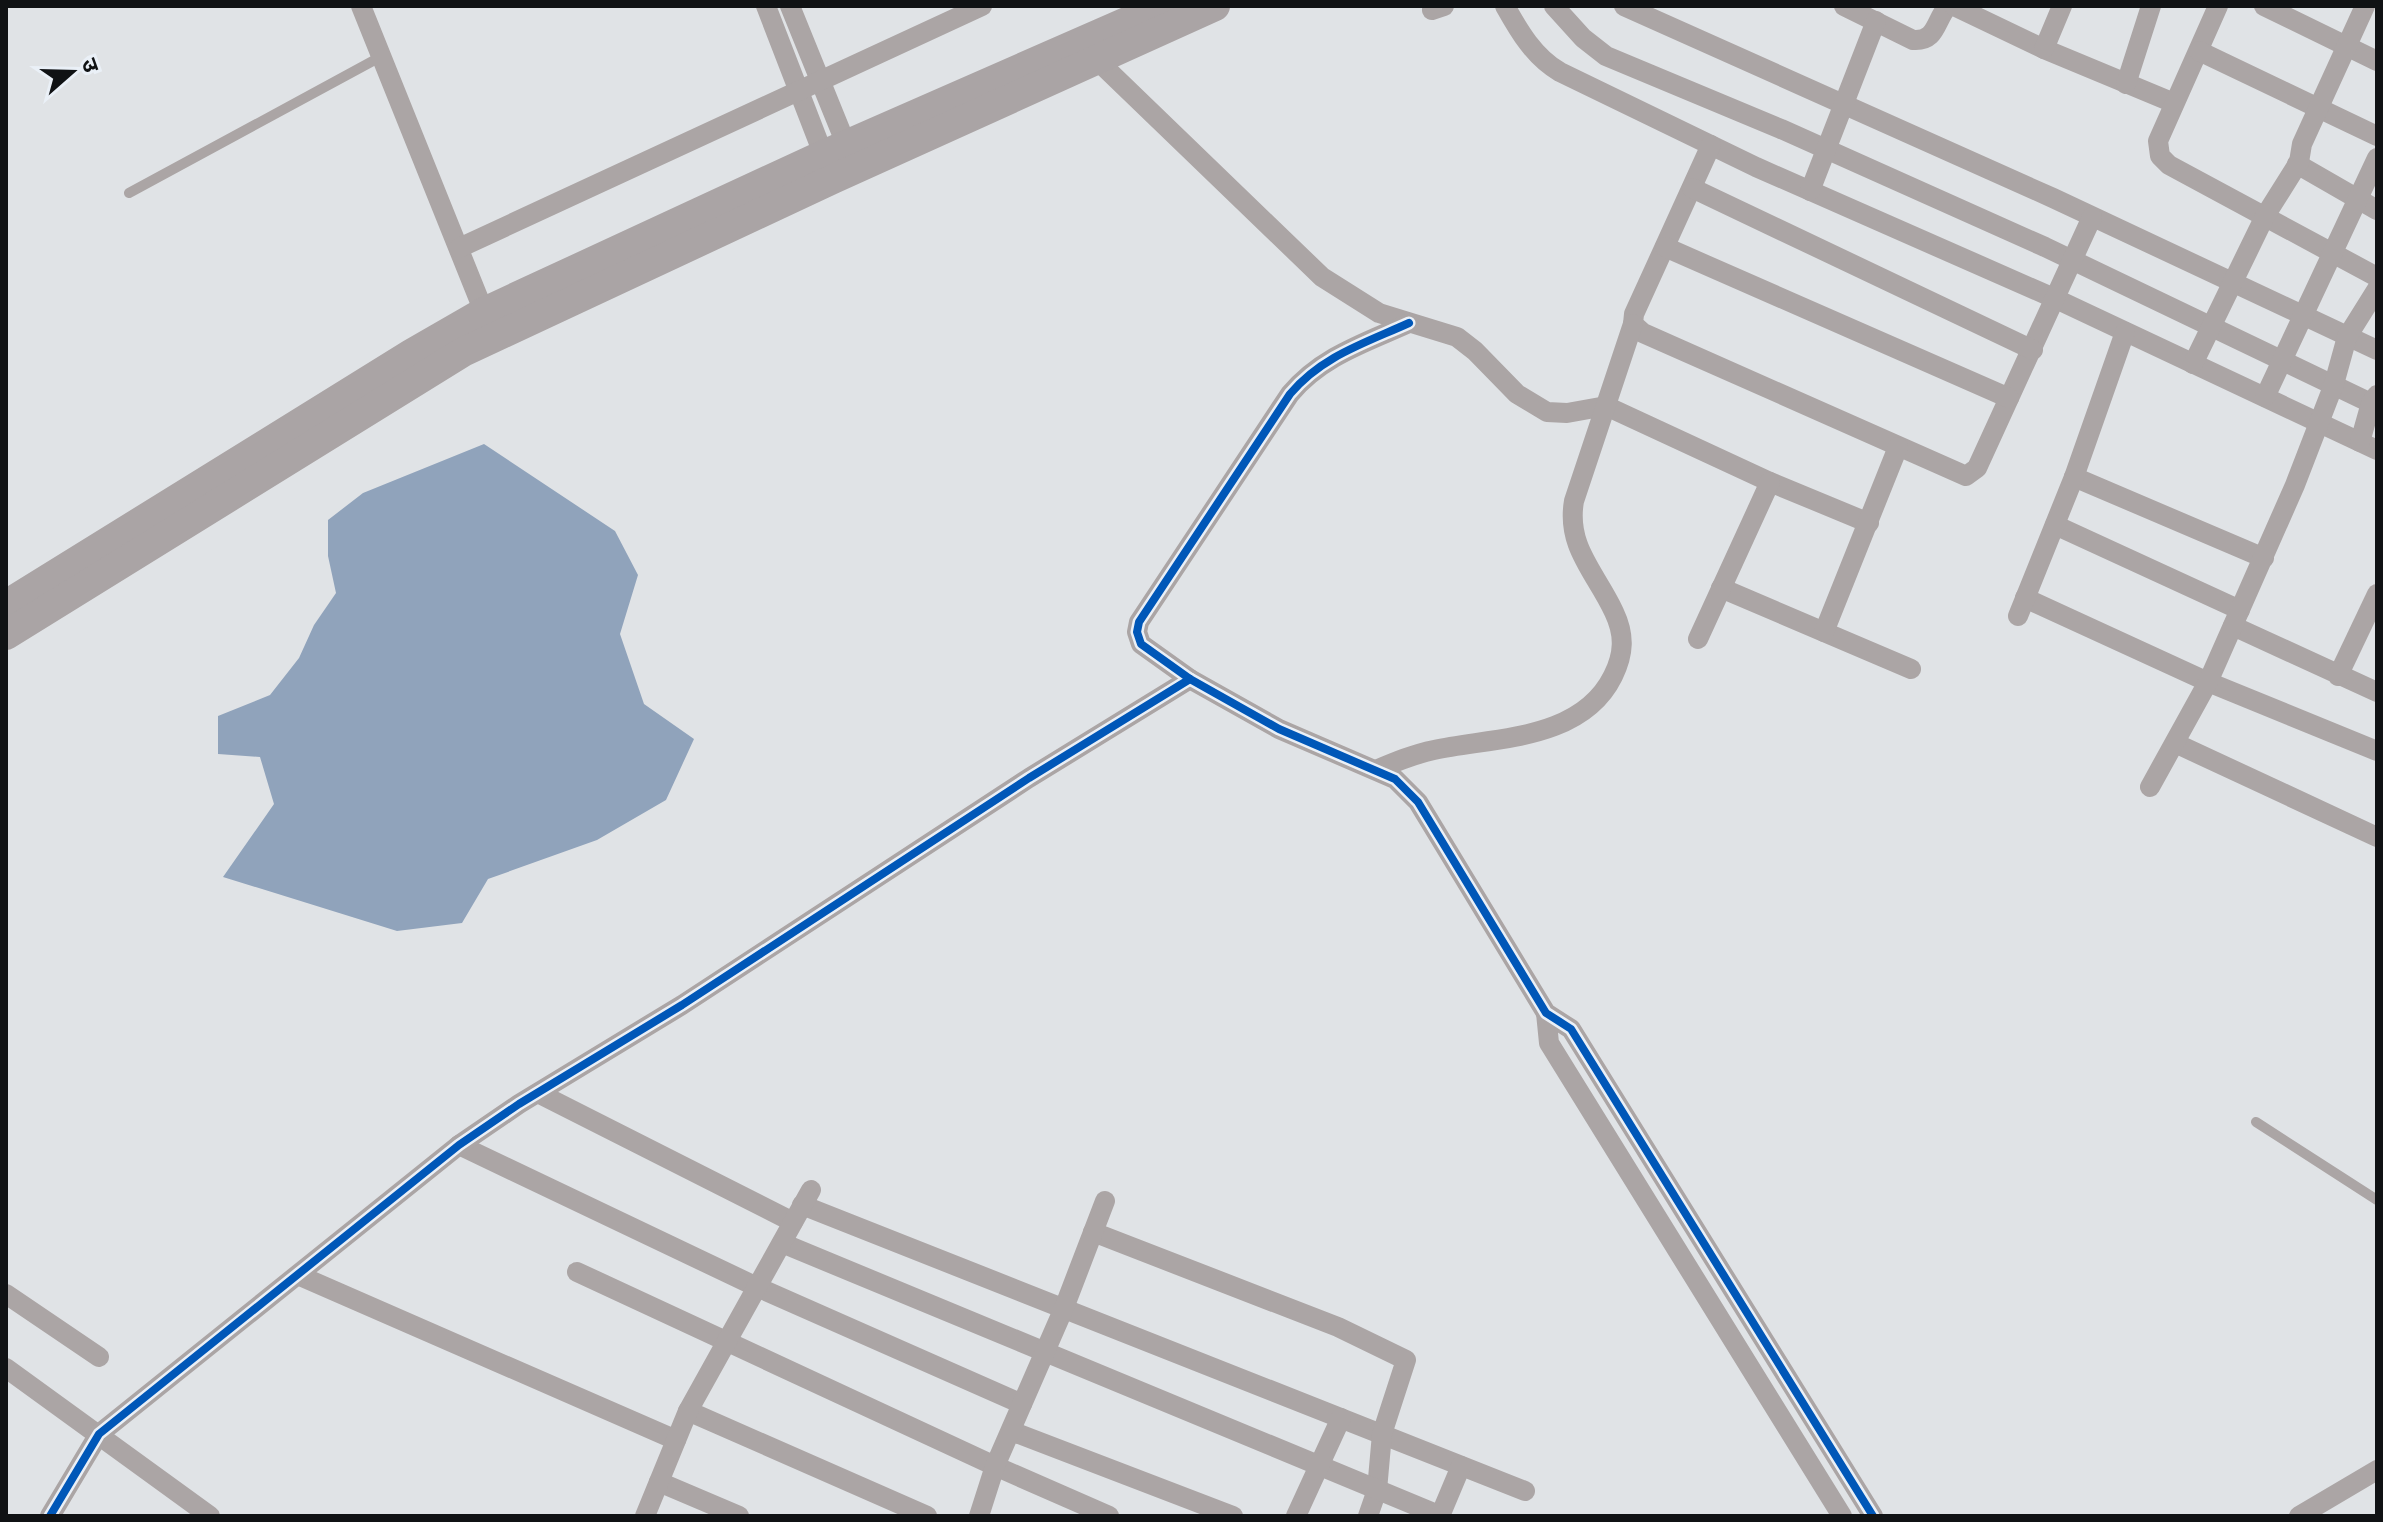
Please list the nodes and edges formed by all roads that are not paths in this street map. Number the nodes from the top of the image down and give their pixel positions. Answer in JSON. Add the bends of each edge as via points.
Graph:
{"nodes":[{"id":1,"x":361,"y":6,"type":"edge"},
{"id":2,"x":766,"y":6,"type":"edge"},
{"id":3,"x":790,"y":6,"type":"edge"},
{"id":4,"x":982,"y":6,"type":"edge"},
{"id":5,"x":1163,"y":6,"type":"edge"},
{"id":6,"x":1215,"y":6,"type":"edge"},
{"id":7,"x":1505,"y":6,"type":"edge"},
{"id":8,"x":1554,"y":6,"type":"edge"},
{"id":9,"x":1624,"y":6,"type":"edge"},
{"id":10,"x":1844,"y":6,"type":"edge"},
{"id":11,"x":1948,"y":6,"type":"edge"},
{"id":12,"x":1954,"y":6,"type":"edge"},
{"id":13,"x":2151,"y":6,"type":"edge"},
{"id":14,"x":2218,"y":6,"type":"edge"},
{"id":15,"x":2264,"y":6,"type":"edge"},
{"id":16,"x":2365,"y":6,"type":"edge"},
{"id":17,"x":2061,"y":7,"type":"edge"},
{"id":18,"x":1876,"y":21,"type":"junction"},
{"id":19,"x":2348,"y":45,"type":"junction"},
{"id":20,"x":2044,"y":49,"type":"junction"},
{"id":21,"x":2199,"y":51,"type":"junction"},
{"id":22,"x":382,"y":56,"type":"junction"},
{"id":23,"x":1097,"y":60,"type":"junction"},
{"id":24,"x":2377,"y":61,"type":"edge"},
{"id":25,"x":820,"y":82,"type":"junction"},
{"id":26,"x":2126,"y":84,"type":"junction"},
{"id":27,"x":801,"y":92,"type":"junction"},
{"id":28,"x":2174,"y":103,"type":"junction"},
{"id":29,"x":1845,"y":104,"type":"junction"},
{"id":30,"x":2318,"y":108,"type":"junction"},
{"id":31,"x":2377,"y":136,"type":"edge"},
{"id":32,"x":1711,"y":145,"type":"junction"},
{"id":33,"x":1826,"y":150,"type":"junction"},
{"id":34,"x":2377,"y":158,"type":"edge"},
{"id":35,"x":839,"y":162,"type":"junction"},
{"id":36,"x":2297,"y":164,"type":"junction"},
{"id":37,"x":1692,"y":188,"type":"junction"},
{"id":38,"x":1810,"y":191,"type":"junction"},
{"id":39,"x":129,"y":193,"type":"dead end"},
{"id":40,"x":2357,"y":199,"type":"junction"},
{"id":41,"x":2377,"y":210,"type":"edge"},
{"id":42,"x":2265,"y":216,"type":"junction"},
{"id":43,"x":2092,"y":217,"type":"junction"},
{"id":44,"x":1665,"y":247,"type":"junction"},
{"id":45,"x":459,"y":248,"type":"junction"},
{"id":46,"x":2334,"y":253,"type":"junction"},
{"id":47,"x":2073,"y":260,"type":"junction"},
{"id":48,"x":2377,"y":277,"type":"edge"},
{"id":49,"x":2233,"y":284,"type":"junction"},
{"id":50,"x":2377,"y":289,"type":"edge"},
{"id":51,"x":2056,"y":299,"type":"junction"},
{"id":52,"x":484,"y":312,"type":"junction"},
{"id":53,"x":2303,"y":317,"type":"junction"},
{"id":54,"x":1409,"y":323,"type":"junction"},
{"id":55,"x":1633,"y":324,"type":"junction"},
{"id":56,"x":2213,"y":326,"type":"junction"},
{"id":57,"x":2125,"y":332,"type":"junction"},
{"id":58,"x":2347,"y":337,"type":"junction"},
{"id":59,"x":2033,"y":350,"type":"junction"},
{"id":60,"x":2377,"y":350,"type":"edge"},
{"id":61,"x":2282,"y":359,"type":"junction"},
{"id":62,"x":2193,"y":364,"type":"junction"},
{"id":63,"x":2334,"y":384,"type":"junction"},
{"id":64,"x":2265,"y":397,"type":"junction"},
{"id":65,"x":2009,"y":398,"type":"junction"},
{"id":66,"x":2375,"y":401,"type":"edge"},
{"id":67,"x":1606,"y":406,"type":"junction"},
{"id":68,"x":2318,"y":422,"type":"junction"},
{"id":69,"x":2368,"y":446,"type":"edge"},
{"id":70,"x":1898,"y":447,"type":"junction"},
{"id":71,"x":2074,"y":477,"type":"junction"},
{"id":72,"x":1770,"y":482,"type":"junction"},
{"id":73,"x":1869,"y":523,"type":"junction"},
{"id":74,"x":2055,"y":525,"type":"junction"},
{"id":75,"x":2264,"y":558,"type":"junction"},
{"id":76,"x":1721,"y":588,"type":"junction"},
{"id":77,"x":2377,"y":594,"type":"edge"},
{"id":78,"x":6,"y":605,"type":"edge"},
{"id":79,"x":2237,"y":618,"type":"junction"},
{"id":80,"x":2370,"y":627,"type":"edge"},
{"id":81,"x":1824,"y":632,"type":"junction"},
{"id":82,"x":6,"y":635,"type":"edge"},
{"id":83,"x":1698,"y":639,"type":"dead end"},
{"id":84,"x":1911,"y":669,"type":"dead end"},
{"id":85,"x":2338,"y":676,"type":"junction"},
{"id":86,"x":1190,"y":679,"type":"junction"},
{"id":87,"x":2208,"y":682,"type":"junction"},
{"id":88,"x":2377,"y":692,"type":"edge"},
{"id":89,"x":2175,"y":743,"type":"junction"},
{"id":90,"x":2377,"y":751,"type":"edge"},
{"id":91,"x":1376,"y":770,"type":"junction"},
{"id":92,"x":2150,"y":787,"type":"dead end"},
{"id":93,"x":2377,"y":837,"type":"edge"},
{"id":94,"x":1546,"y":1013,"type":"junction"},
{"id":95,"x":538,"y":1093,"type":"junction"},
{"id":96,"x":2256,"y":1122,"type":"dead end"},
{"id":97,"x":459,"y":1145,"type":"junction"},
{"id":98,"x":2377,"y":1200,"type":"edge"},
{"id":99,"x":1105,"y":1201,"type":"dead end"},
{"id":100,"x":802,"y":1206,"type":"junction"},
{"id":101,"x":1093,"y":1232,"type":"junction"},
{"id":102,"x":782,"y":1243,"type":"junction"},
{"id":103,"x":577,"y":1272,"type":"dead end"},
{"id":104,"x":298,"y":1275,"type":"junction"},
{"id":105,"x":757,"y":1287,"type":"junction"},
{"id":106,"x":6,"y":1294,"type":"edge"},
{"id":107,"x":1064,"y":1308,"type":"junction"},
{"id":108,"x":726,"y":1343,"type":"junction"},
{"id":109,"x":1045,"y":1353,"type":"junction"},
{"id":110,"x":99,"y":1357,"type":"dead end"},
{"id":111,"x":6,"y":1368,"type":"edge"},
{"id":112,"x":1022,"y":1404,"type":"junction"},
{"id":113,"x":688,"y":1411,"type":"junction"},
{"id":114,"x":1341,"y":1418,"type":"junction"},
{"id":115,"x":1011,"y":1431,"type":"junction"},
{"id":116,"x":99,"y":1434,"type":"junction"},
{"id":117,"x":1382,"y":1434,"type":"junction"},
{"id":118,"x":676,"y":1440,"type":"junction"},
{"id":119,"x":995,"y":1466,"type":"junction"},
{"id":120,"x":1320,"y":1466,"type":"junction"},
{"id":121,"x":1461,"y":1466,"type":"junction"},
{"id":122,"x":2377,"y":1470,"type":"edge"},
{"id":123,"x":659,"y":1482,"type":"junction"},
{"id":124,"x":1377,"y":1490,"type":"junction"},
{"id":125,"x":1525,"y":1491,"type":"dead end"},
{"id":126,"x":50,"y":1516,"type":"edge"},
{"id":127,"x":210,"y":1516,"type":"edge"},
{"id":128,"x":645,"y":1516,"type":"edge"},
{"id":129,"x":739,"y":1516,"type":"edge"},
{"id":130,"x":927,"y":1516,"type":"edge"},
{"id":131,"x":979,"y":1516,"type":"edge"},
{"id":132,"x":1109,"y":1516,"type":"edge"},
{"id":133,"x":1233,"y":1516,"type":"edge"},
{"id":134,"x":1296,"y":1516,"type":"edge"},
{"id":135,"x":1368,"y":1516,"type":"edge"},
{"id":136,"x":1441,"y":1516,"type":"edge"},
{"id":137,"x":1842,"y":1516,"type":"edge"},
{"id":138,"x":1873,"y":1516,"type":"edge"},
{"id":139,"x":2299,"y":1516,"type":"edge"}],
"edges":[{"from":1,"to":22,"type":"street"},
{"from":2,"to":27,"type":"street"},
{"from":3,"to":25,"type":"street"},
{"from":4,"to":25,"type":"street"},
{"from":5,"to":35,"type":"main road"},
{"from":6,"to":23,"type":"main road"},
{"from":7,"to":32,"type":"street","via":[[1523,38],[1548,65]]},
{"from":8,"to":33,"type":"street","via":[[1606,56]]},
{"from":9,"to":29,"type":"street"},
{"from":10,"to":18,"type":"street"},
{"from":11,"to":18,"type":"street","via":[[1930,38],[1922,41]]},
{"from":12,"to":20,"type":"street"},
{"from":13,"to":26,"type":"street"},
{"from":14,"to":21,"type":"street"},
{"from":15,"to":19,"type":"street"},
{"from":16,"to":19,"type":"street"},
{"from":17,"to":20,"type":"street"},
{"from":18,"to":29,"type":"street"},
{"from":19,"to":24,"type":"street"},
{"from":19,"to":30,"type":"street"},
{"from":20,"to":26,"type":"street"},
{"from":21,"to":28,"type":"street"},
{"from":21,"to":30,"type":"street"},
{"from":22,"to":39,"type":"lane"},
{"from":22,"to":45,"type":"street"},
{"from":23,"to":35,"type":"main road"},
{"from":23,"to":54,"type":"street","via":[[1322,277],[1379,313]]},
{"from":25,"to":27,"type":"street"},
{"from":25,"to":35,"type":"street"},
{"from":26,"to":28,"type":"street"},
{"from":27,"to":35,"type":"street"},
{"from":27,"to":45,"type":"street"},
{"from":28,"to":42,"type":"street","via":[[2158,141],[2160,156]]},
{"from":29,"to":33,"type":"street"},
{"from":29,"to":43,"type":"street"},
{"from":30,"to":31,"type":"street"},
{"from":30,"to":36,"type":"street"},
{"from":32,"to":37,"type":"street"},
{"from":32,"to":38,"type":"street"},
{"from":33,"to":38,"type":"street"},
{"from":33,"to":47,"type":"street"},
{"from":34,"to":40,"type":"street"},
{"from":35,"to":52,"type":"main road"},
{"from":35,"to":82,"type":"main road","via":[[463,352]]},
{"from":36,"to":40,"type":"street"},
{"from":36,"to":42,"type":"street"},
{"from":37,"to":44,"type":"street"},
{"from":37,"to":59,"type":"street"},
{"from":38,"to":51,"type":"street"},
{"from":40,"to":41,"type":"street"},
{"from":40,"to":46,"type":"street"},
{"from":42,"to":46,"type":"street"},
{"from":42,"to":49,"type":"street"},
{"from":43,"to":47,"type":"street"},
{"from":43,"to":49,"type":"street"},
{"from":44,"to":55,"type":"street"},
{"from":44,"to":65,"type":"street"},
{"from":45,"to":52,"type":"street"},
{"from":46,"to":48,"type":"street"},
{"from":46,"to":53,"type":"street"},
{"from":47,"to":51,"type":"street"},
{"from":47,"to":56,"type":"street"},
{"from":49,"to":53,"type":"street"},
{"from":49,"to":56,"type":"street"},
{"from":50,"to":58,"type":"street"},
{"from":51,"to":57,"type":"street"},
{"from":51,"to":59,"type":"street"},
{"from":52,"to":78,"type":"main road"},
{"from":53,"to":58,"type":"street"},
{"from":53,"to":61,"type":"street"},
{"from":54,"to":67,"type":"street","via":[[1457,337],[1517,394],[1547,412]]},
{"from":54,"to":86,"type":"street","via":[[1324,362],[1306,376],[1139,622],[1141,644]]},
{"from":55,"to":67,"type":"street"},
{"from":55,"to":70,"type":"street"},
{"from":56,"to":61,"type":"street"},
{"from":56,"to":62,"type":"street"},
{"from":57,"to":62,"type":"street"},
{"from":57,"to":71,"type":"street"},
{"from":58,"to":60,"type":"street"},
{"from":58,"to":63,"type":"street"},
{"from":59,"to":65,"type":"street"},
{"from":61,"to":63,"type":"street"},
{"from":61,"to":64,"type":"street"},
{"from":62,"to":64,"type":"street"},
{"from":63,"to":66,"type":"street"},
{"from":63,"to":68,"type":"street"},
{"from":64,"to":68,"type":"street"},
{"from":65,"to":70,"type":"street","via":[[1977,468],[1966,476]]},
{"from":66,"to":69,"type":"street"},
{"from":67,"to":72,"type":"street"},
{"from":67,"to":91,"type":"street","via":[[1571,518],[1580,552],[1620,629],[1620,661],[1610,682],[1593,704],[1545,730],[1434,750]]},
{"from":68,"to":69,"type":"street"},
{"from":68,"to":75,"type":"street"},
{"from":70,"to":73,"type":"street"},
{"from":71,"to":74,"type":"street"},
{"from":71,"to":75,"type":"street"},
{"from":72,"to":73,"type":"street"},
{"from":72,"to":76,"type":"street"},
{"from":73,"to":81,"type":"street"},
{"from":74,"to":79,"type":"street"},
{"from":74,"to":87,"type":"street","via":[[2022,607]]},
{"from":75,"to":79,"type":"street"},
{"from":76,"to":81,"type":"street"},
{"from":76,"to":83,"type":"street"},
{"from":77,"to":80,"type":"street"},
{"from":79,"to":85,"type":"street"},
{"from":79,"to":87,"type":"street"},
{"from":80,"to":85,"type":"street"},
{"from":81,"to":84,"type":"street"},
{"from":85,"to":88,"type":"street"},
{"from":86,"to":91,"type":"street","via":[[1279,729]]},
{"from":86,"to":95,"type":"street"},
{"from":87,"to":89,"type":"street"},
{"from":87,"to":90,"type":"street"},
{"from":89,"to":92,"type":"street"},
{"from":89,"to":93,"type":"street"},
{"from":91,"to":94,"type":"street","via":[[1395,779],[1418,802]]},
{"from":94,"to":137,"type":"street","via":[[1549,1043]]},
{"from":94,"to":138,"type":"street","via":[[1571,1029]]},
{"from":95,"to":97,"type":"street"},
{"from":95,"to":100,"type":"street"},
{"from":96,"to":98,"type":"lane"},
{"from":97,"to":104,"type":"street"},
{"from":97,"to":105,"type":"street"},
{"from":99,"to":101,"type":"street"},
{"from":100,"to":102,"type":"street"},
{"from":100,"to":107,"type":"street"},
{"from":101,"to":107,"type":"street"},
{"from":101,"to":117,"type":"street","via":[[1338,1327],[1406,1360]]},
{"from":102,"to":105,"type":"street"},
{"from":102,"to":109,"type":"street"},
{"from":103,"to":108,"type":"street"},
{"from":104,"to":116,"type":"street"},
{"from":104,"to":118,"type":"street"},
{"from":105,"to":108,"type":"street"},
{"from":105,"to":112,"type":"street"},
{"from":106,"to":110,"type":"street"},
{"from":107,"to":109,"type":"street"},
{"from":107,"to":114,"type":"street"},
{"from":108,"to":113,"type":"street"},
{"from":108,"to":119,"type":"street"},
{"from":109,"to":112,"type":"street"},
{"from":109,"to":120,"type":"street"},
{"from":111,"to":116,"type":"street"},
{"from":112,"to":115,"type":"street"},
{"from":113,"to":118,"type":"street"},
{"from":113,"to":130,"type":"street"},
{"from":114,"to":117,"type":"street"},
{"from":114,"to":120,"type":"street"},
{"from":115,"to":119,"type":"street"},
{"from":115,"to":133,"type":"street"},
{"from":116,"to":126,"type":"street"},
{"from":116,"to":127,"type":"street"},
{"from":117,"to":121,"type":"street"},
{"from":117,"to":124,"type":"street"},
{"from":118,"to":123,"type":"street"},
{"from":119,"to":131,"type":"street"},
{"from":119,"to":132,"type":"street"},
{"from":120,"to":124,"type":"street"},
{"from":120,"to":134,"type":"street"},
{"from":121,"to":125,"type":"street"},
{"from":121,"to":136,"type":"street"},
{"from":122,"to":139,"type":"street"},
{"from":123,"to":128,"type":"street"},
{"from":123,"to":129,"type":"street"},
{"from":124,"to":135,"type":"street"},
{"from":124,"to":136,"type":"street"}]}
